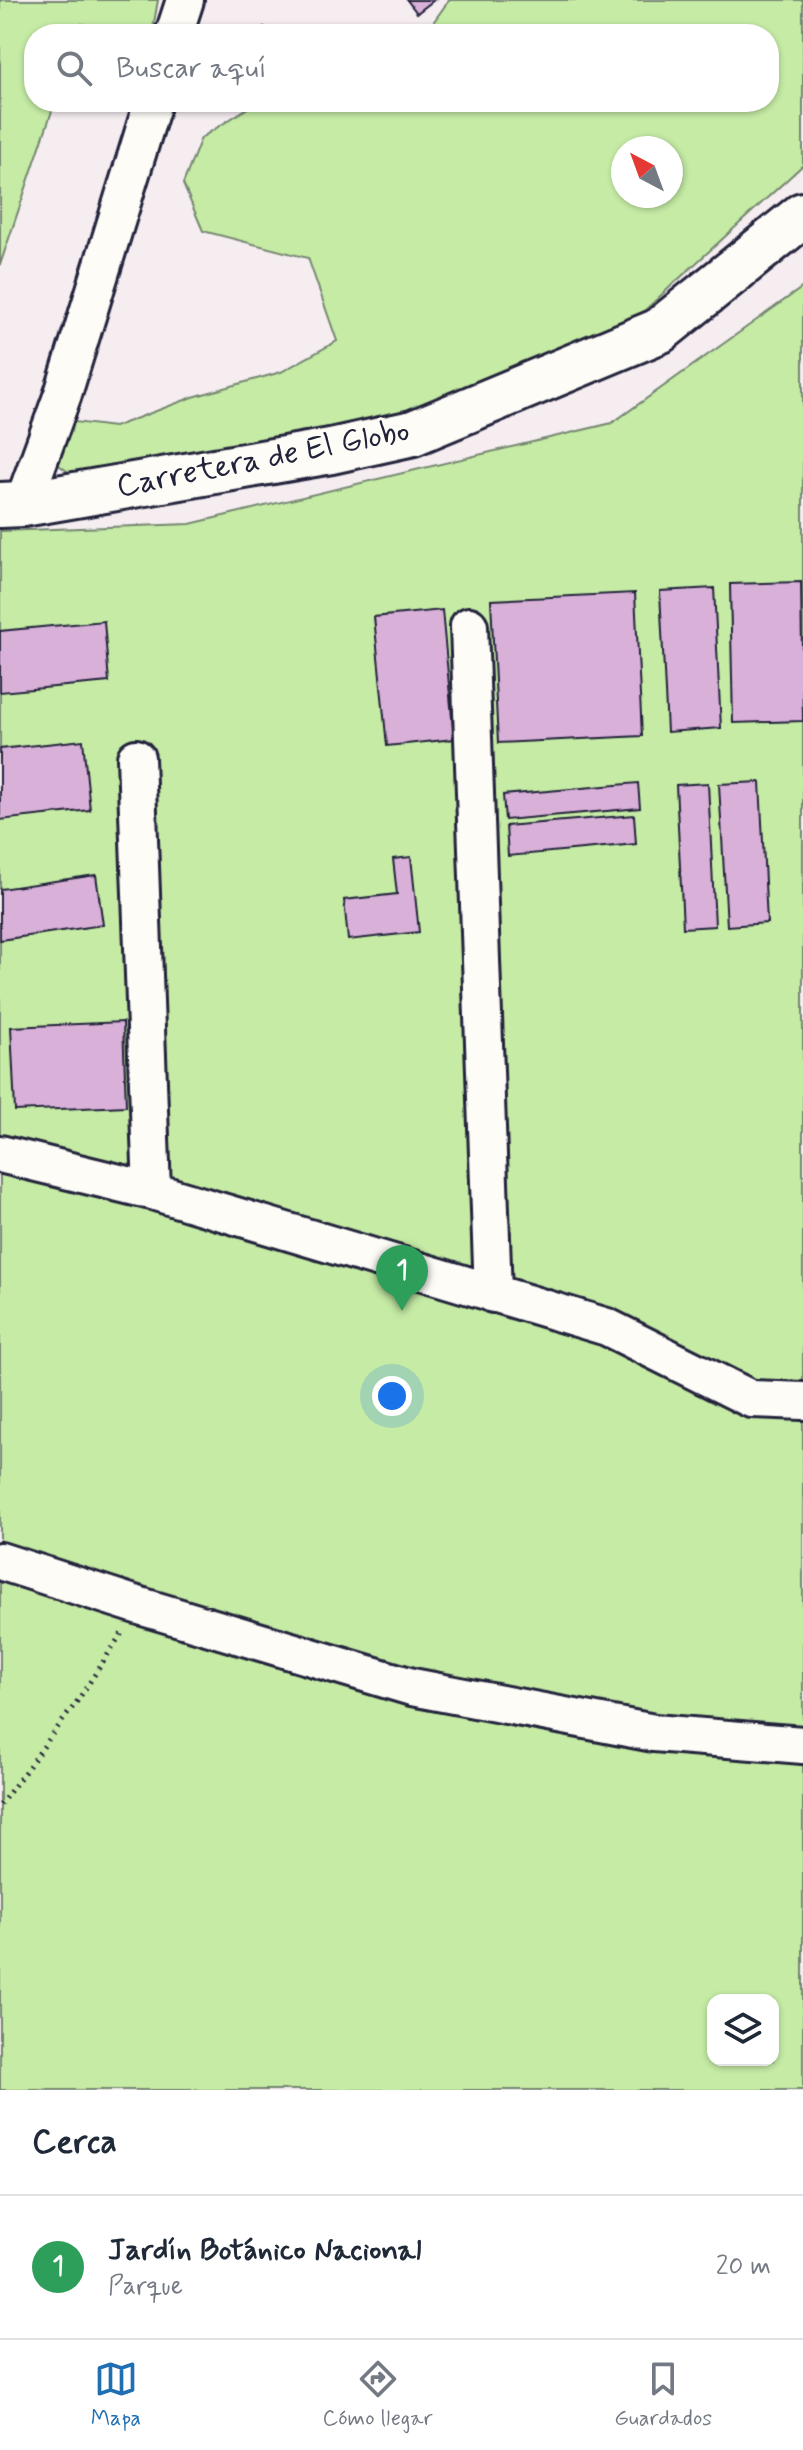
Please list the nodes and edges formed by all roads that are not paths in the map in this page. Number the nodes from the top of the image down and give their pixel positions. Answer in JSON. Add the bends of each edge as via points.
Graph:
{"nodes":[{"id":1,"x":185,"y":0,"type":"edge"},
{"id":2,"x":177,"y":24,"type":"edge"},
{"id":3,"x":150,"y":112,"type":"edge"},
{"id":4,"x":803,"y":215,"type":"edge"},
{"id":5,"x":12,"y":505,"type":"edge"},
{"id":6,"x":469,"y":626,"type":"dead end"},
{"id":7,"x":136,"y":758,"type":"dead end"},
{"id":8,"x":0,"y":1154,"type":"edge"},
{"id":9,"x":152,"y":1191,"type":"junction"},
{"id":10,"x":493,"y":1294,"type":"junction"},
{"id":11,"x":803,"y":1401,"type":"edge"},
{"id":12,"x":0,"y":1561,"type":"edge"},
{"id":13,"x":803,"y":1745,"type":"edge"}],
"edges":[{"from":1,"to":2,"type":"lane"},
{"from":3,"to":5,"type":"lane","via":[[63,394]]},
{"from":4,"to":5,"type":"main road","name":"Carretera de El Globo","via":[[659,331],[413,433]]},
{"from":6,"to":10,"type":"lane"},
{"from":7,"to":9,"type":"lane"},
{"from":8,"to":9,"type":"lane"},
{"from":9,"to":10,"type":"lane"},
{"from":10,"to":11,"type":"lane","via":[[607,1327],[751,1399]]},
{"from":12,"to":13,"type":"lane","via":[[412,1687],[654,1733]]}]}
